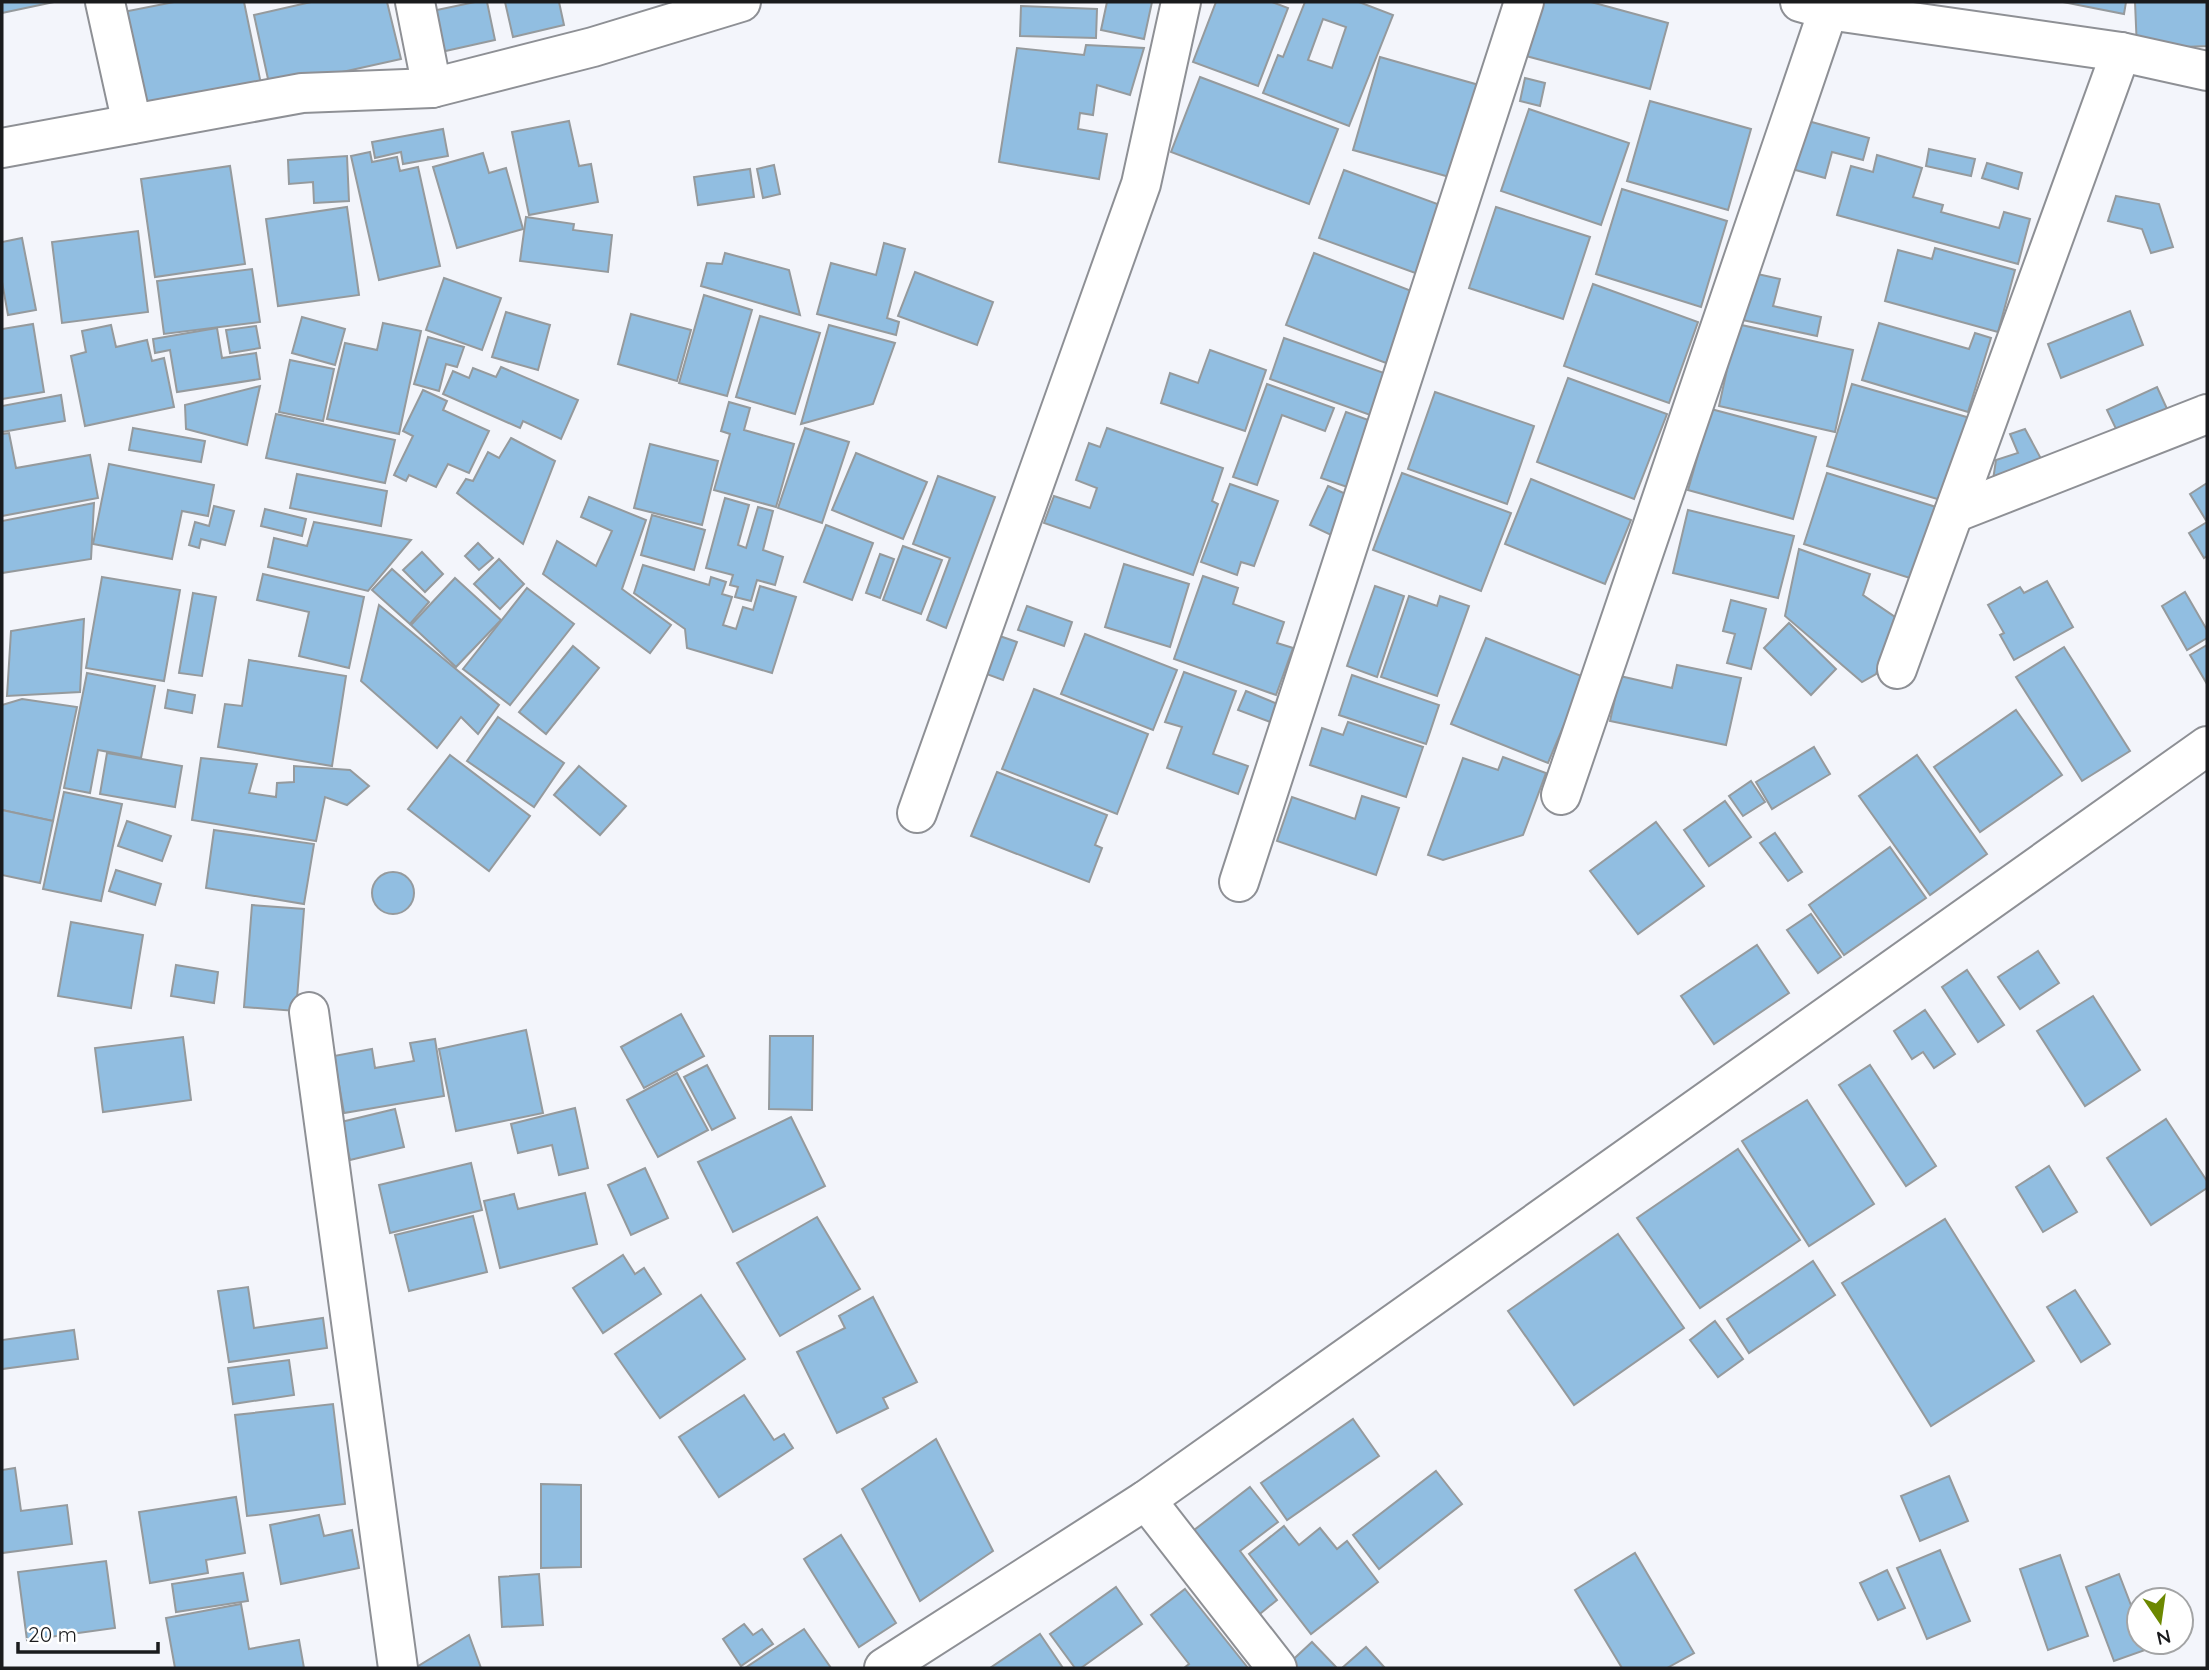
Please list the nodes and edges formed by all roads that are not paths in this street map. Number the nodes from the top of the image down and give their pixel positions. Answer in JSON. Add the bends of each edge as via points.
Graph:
{"nodes":[{"id":1,"x":105,"y":2,"type":"edge"},
{"id":2,"x":415,"y":2,"type":"edge"},
{"id":3,"x":1181,"y":2,"type":"edge"},
{"id":4,"x":1524,"y":2,"type":"edge"},
{"id":5,"x":736,"y":3,"type":"edge"},
{"id":6,"x":1820,"y":4,"type":"edge"},
{"id":7,"x":2120,"y":52,"type":"junction"},
{"id":8,"x":2207,"y":71,"type":"edge"},
{"id":9,"x":432,"y":88,"type":"junction"},
{"id":10,"x":132,"y":124,"type":"junction"},
{"id":11,"x":2,"y":148,"type":"edge"},
{"id":12,"x":2207,"y":414,"type":"edge"},
{"id":13,"x":1954,"y":513,"type":"junction"},
{"id":14,"x":1897,"y":669,"type":"dead end"},
{"id":15,"x":2207,"y":746,"type":"edge"},
{"id":16,"x":1561,"y":794,"type":"dead end"},
{"id":17,"x":917,"y":813,"type":"dead end"},
{"id":18,"x":1239,"y":883,"type":"dead end"},
{"id":19,"x":309,"y":1012,"type":"dead end"},
{"id":20,"x":1146,"y":1500,"type":"junction"},
{"id":21,"x":398,"y":1668,"type":"edge"},
{"id":22,"x":884,"y":1668,"type":"edge"},
{"id":23,"x":1277,"y":1668,"type":"edge"}],
"edges":[{"from":1,"to":10,"type":"street"},
{"from":2,"to":9,"type":"street"},
{"from":3,"to":17,"type":"street","via":[[1141,184]]},
{"from":4,"to":18,"type":"street"},
{"from":5,"to":9,"type":"street","via":[[593,47]]},
{"from":6,"to":7,"type":"street"},
{"from":6,"to":16,"type":"street"},
{"from":7,"to":8,"type":"street"},
{"from":7,"to":13,"type":"street"},
{"from":9,"to":10,"type":"street","via":[[302,93]]},
{"from":10,"to":11,"type":"street"},
{"from":12,"to":13,"type":"street"},
{"from":13,"to":14,"type":"street"},
{"from":15,"to":20,"type":"street"},
{"from":19,"to":21,"type":"street"},
{"from":20,"to":22,"type":"street"},
{"from":20,"to":23,"type":"street"}]}
